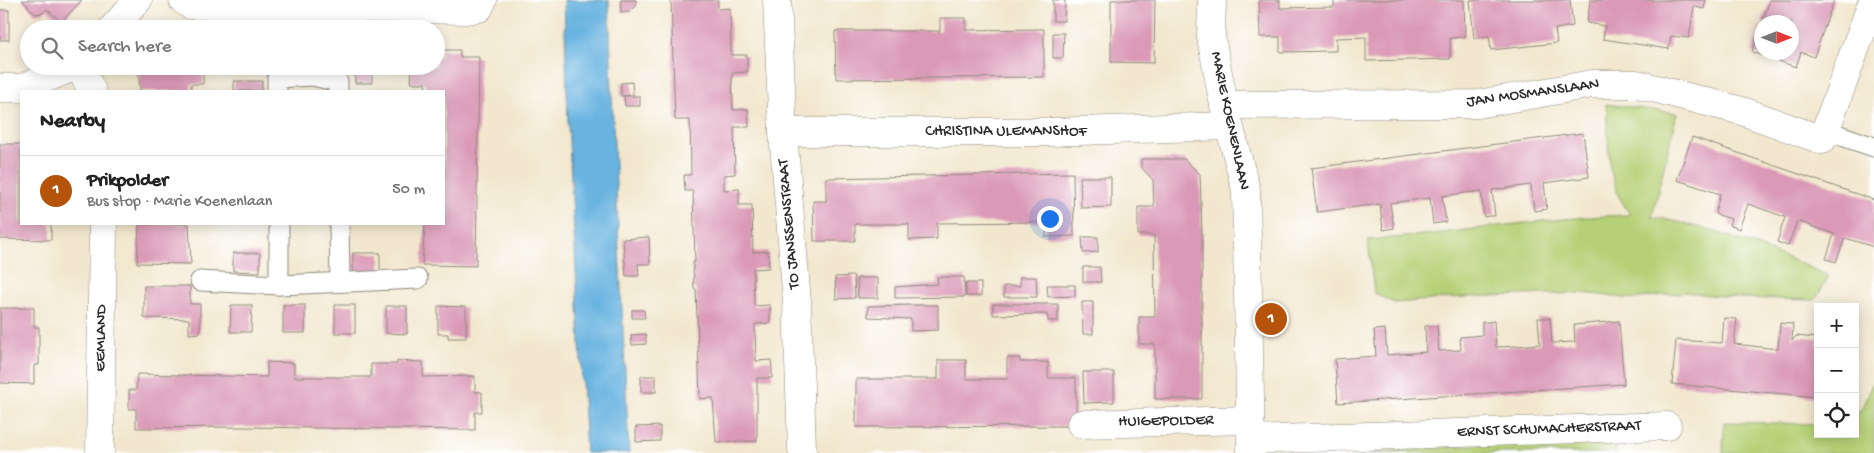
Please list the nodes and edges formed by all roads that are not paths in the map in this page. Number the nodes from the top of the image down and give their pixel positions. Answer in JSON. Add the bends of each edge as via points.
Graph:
{"nodes":[{"id":1,"x":138,"y":0,"type":"edge"},
{"id":2,"x":183,"y":0,"type":"edge"},
{"id":3,"x":483,"y":0,"type":"edge"},
{"id":4,"x":777,"y":0,"type":"edge"},
{"id":5,"x":1212,"y":0,"type":"edge"},
{"id":6,"x":1873,"y":0,"type":"edge"},
{"id":7,"x":312,"y":18,"type":"edge"},
{"id":8,"x":120,"y":20,"type":"edge"},
{"id":9,"x":55,"y":75,"type":"edge"},
{"id":10,"x":83,"y":75,"type":"edge"},
{"id":11,"x":292,"y":75,"type":"edge"},
{"id":12,"x":322,"y":75,"type":"edge"},
{"id":13,"x":0,"y":88,"type":"edge"},
{"id":14,"x":91,"y":90,"type":"edge"},
{"id":15,"x":277,"y":90,"type":"edge"},
{"id":16,"x":338,"y":90,"type":"edge"},
{"id":17,"x":1226,"y":116,"type":"junction"},
{"id":18,"x":1826,"y":130,"type":"junction"},
{"id":19,"x":783,"y":132,"type":"junction"},
{"id":20,"x":1874,"y":147,"type":"edge"},
{"id":21,"x":103,"y":225,"type":"edge"},
{"id":22,"x":279,"y":225,"type":"edge"},
{"id":23,"x":339,"y":225,"type":"edge"},
{"id":24,"x":418,"y":280,"type":"dead end"},
{"id":25,"x":200,"y":281,"type":"dead end"},
{"id":26,"x":340,"y":282,"type":"junction"},
{"id":27,"x":280,"y":285,"type":"junction"},
{"id":28,"x":1081,"y":424,"type":"dead end"},
{"id":29,"x":1667,"y":426,"type":"dead end"},
{"id":30,"x":1251,"y":438,"type":"edge"},
{"id":31,"x":802,"y":449,"type":"dead end"},
{"id":32,"x":100,"y":453,"type":"edge"}],
"edges":[{"from":1,"to":8,"type":"street"},
{"from":2,"to":7,"type":"street","via":[[190,5]]},
{"from":3,"to":7,"type":"street","via":[[479,8],[466,10]]},
{"from":4,"to":19,"type":"street","name":"TO JANSSENSTRAAT"},
{"from":5,"to":17,"type":"street","name":"MARIE KOENENLAAN","via":[[1212,37]]},
{"from":6,"to":18,"type":"street"},
{"from":9,"to":13,"type":"street","via":[[22,88]]},
{"from":10,"to":14,"type":"street"},
{"from":11,"to":15,"type":"lane","via":[[277,78]]},
{"from":12,"to":16,"type":"lane","via":[[338,82]]},
{"from":17,"to":18,"type":"street","name":"JAN MOSMANSLAAN","via":[[1478,104],[1592,84],[1637,84],[1742,111],[1822,140]]},
{"from":17,"to":19,"type":"street","name":"CHRISTINA ULEMANSHOF","via":[[1050,132]]},
{"from":17,"to":30,"type":"street","name":"MARIE KOENENLAAN","via":[[1246,190]]},
{"from":18,"to":20,"type":"lane"},
{"from":19,"to":31,"type":"street","name":"TO JANSSENSTRAAT","via":[[797,302]]},
{"from":21,"to":32,"type":"street","name":"EEMLAND"},
{"from":22,"to":27,"type":"lane"},
{"from":23,"to":26,"type":"lane"},
{"from":24,"to":26,"type":"lane"},
{"from":25,"to":27,"type":"lane"},
{"from":26,"to":27,"type":"lane"},
{"from":28,"to":30,"type":"street","name":"HUIGEPOLDER"},
{"from":29,"to":30,"type":"street","name":"ERNST SCHUMACHERSTRAAT"}]}
